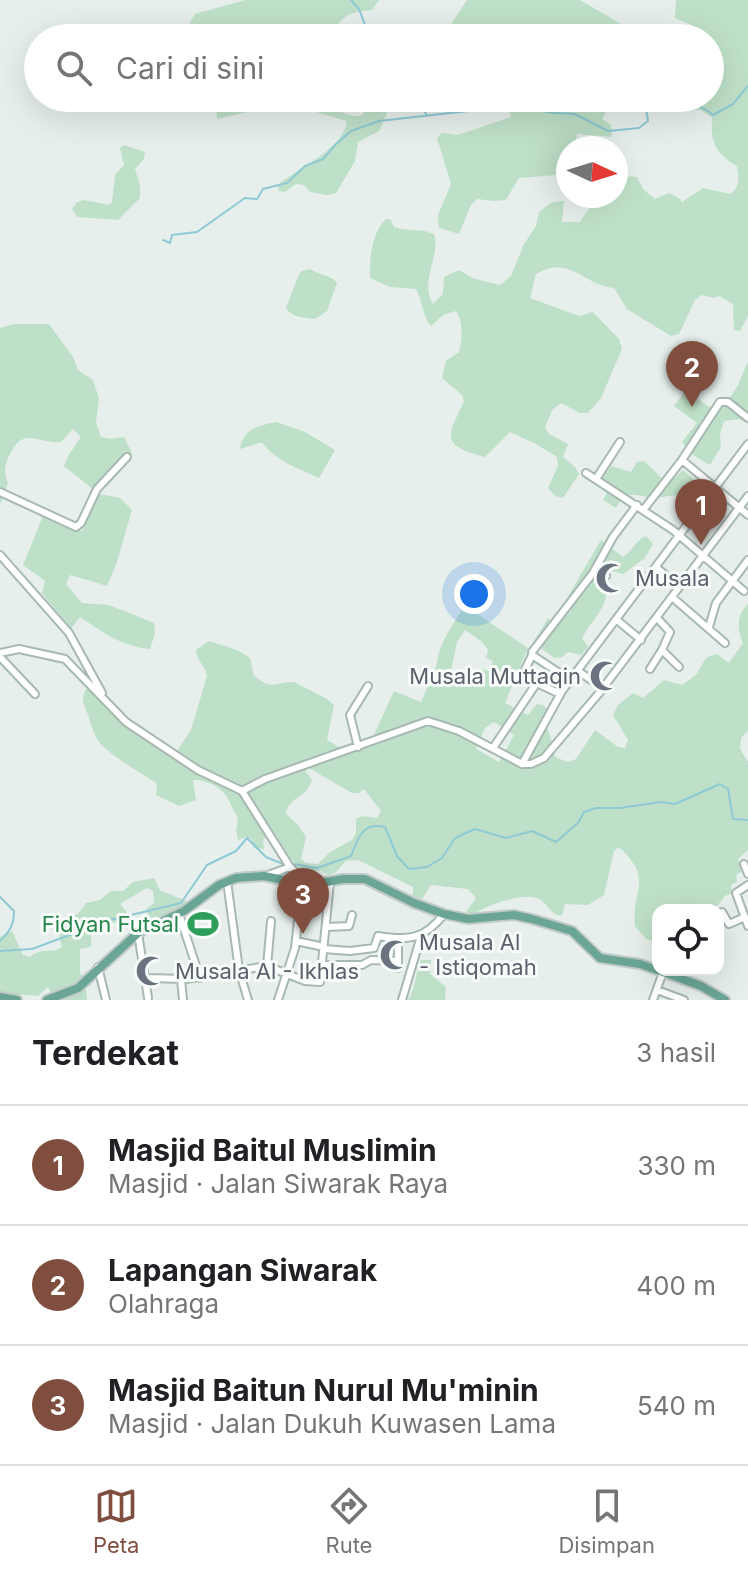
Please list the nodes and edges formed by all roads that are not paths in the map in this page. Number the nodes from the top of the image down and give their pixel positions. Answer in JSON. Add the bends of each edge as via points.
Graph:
{"nodes":[{"id":1,"x":748,"y":418,"type":"edge"},
{"id":2,"x":620,"y":442,"type":"dead end"},
{"id":3,"x":748,"y":444,"type":"edge"},
{"id":4,"x":127,"y":457,"type":"dead end"},
{"id":5,"x":682,"y":460,"type":"junction"},
{"id":6,"x":586,"y":473,"type":"dead end"},
{"id":7,"x":596,"y":479,"type":"junction"},
{"id":8,"x":715,"y":486,"type":"junction"},
{"id":9,"x":0,"y":492,"type":"edge"},
{"id":10,"x":748,"y":496,"type":"edge"},
{"id":11,"x":740,"y":506,"type":"junction"},
{"id":12,"x":640,"y":507,"type":"junction"},
{"id":13,"x":748,"y":515,"type":"edge"},
{"id":14,"x":680,"y":535,"type":"junction"},
{"id":15,"x":0,"y":555,"type":"edge"},
{"id":16,"x":703,"y":555,"type":"junction"},
{"id":17,"x":748,"y":560,"type":"edge"},
{"id":18,"x":656,"y":567,"type":"junction"},
{"id":19,"x":596,"y":568,"type":"junction"},
{"id":20,"x":606,"y":576,"type":"dead end"},
{"id":21,"x":733,"y":581,"type":"junction"},
{"id":22,"x":679,"y":587,"type":"junction"},
{"id":23,"x":744,"y":591,"type":"dead end"},
{"id":24,"x":672,"y":597,"type":"junction"},
{"id":25,"x":657,"y":618,"type":"junction"},
{"id":26,"x":617,"y":620,"type":"junction"},
{"id":27,"x":709,"y":627,"type":"junction"},
{"id":28,"x":641,"y":640,"type":"junction"},
{"id":29,"x":725,"y":643,"type":"dead end"},
{"id":30,"x":662,"y":650,"type":"junction"},
{"id":31,"x":0,"y":655,"type":"edge"},
{"id":32,"x":532,"y":655,"type":"junction"},
{"id":33,"x":679,"y":667,"type":"dead end"},
{"id":34,"x":650,"y":669,"type":"dead end"},
{"id":35,"x":578,"y":671,"type":"junction"},
{"id":36,"x":570,"y":680,"type":"junction"},
{"id":37,"x":536,"y":684,"type":"junction"},
{"id":38,"x":368,"y":686,"type":"dead end"},
{"id":39,"x":603,"y":688,"type":"junction"},
{"id":40,"x":35,"y":694,"type":"dead end"},
{"id":41,"x":560,"y":694,"type":"junction"},
{"id":42,"x":107,"y":704,"type":"junction"},
{"id":43,"x":358,"y":747,"type":"junction"},
{"id":44,"x":493,"y":748,"type":"junction"},
{"id":45,"x":522,"y":764,"type":"junction"},
{"id":46,"x":242,"y":791,"type":"junction"},
{"id":47,"x":744,"y":864,"type":"dead end"},
{"id":48,"x":290,"y":867,"type":"junction"},
{"id":49,"x":748,"y":874,"type":"edge"},
{"id":50,"x":264,"y":876,"type":"junction"},
{"id":51,"x":227,"y":881,"type":"junction"},
{"id":52,"x":330,"y":882,"type":"junction"},
{"id":53,"x":306,"y":885,"type":"junction"},
{"id":54,"x":748,"y":885,"type":"edge"},
{"id":55,"x":179,"y":914,"type":"junction"},
{"id":56,"x":444,"y":914,"type":"junction"},
{"id":57,"x":352,"y":915,"type":"dead end"},
{"id":58,"x":724,"y":915,"type":"edge"},
{"id":59,"x":745,"y":917,"type":"junction"},
{"id":60,"x":271,"y":921,"type":"dead end"},
{"id":61,"x":748,"y":926,"type":"edge"},
{"id":62,"x":326,"y":927,"type":"junction"},
{"id":63,"x":138,"y":933,"type":"junction"},
{"id":64,"x":421,"y":936,"type":"junction"},
{"id":65,"x":398,"y":938,"type":"junction"},
{"id":66,"x":296,"y":941,"type":"junction"},
{"id":67,"x":324,"y":948,"type":"junction"},
{"id":68,"x":322,"y":965,"type":"junction"},
{"id":69,"x":267,"y":966,"type":"junction"},
{"id":70,"x":98,"y":967,"type":"junction"},
{"id":71,"x":652,"y":968,"type":"edge"},
{"id":72,"x":239,"y":970,"type":"junction"},
{"id":73,"x":289,"y":974,"type":"junction"},
{"id":74,"x":662,"y":976,"type":"edge"},
{"id":75,"x":673,"y":976,"type":"edge"},
{"id":76,"x":146,"y":978,"type":"junction"},
{"id":77,"x":200,"y":978,"type":"junction"},
{"id":78,"x":181,"y":979,"type":"junction"},
{"id":79,"x":657,"y":990,"type":"junction"},
{"id":80,"x":0,"y":997,"type":"edge"},
{"id":81,"x":148,"y":998,"type":"edge"},
{"id":82,"x":17,"y":1000,"type":"edge"},
{"id":83,"x":47,"y":1000,"type":"edge"},
{"id":84,"x":106,"y":1000,"type":"edge"},
{"id":85,"x":183,"y":1000,"type":"edge"},
{"id":86,"x":248,"y":1000,"type":"edge"},
{"id":87,"x":278,"y":1000,"type":"edge"},
{"id":88,"x":402,"y":1000,"type":"edge"},
{"id":89,"x":653,"y":1000,"type":"edge"},
{"id":90,"x":684,"y":1000,"type":"edge"},
{"id":91,"x":725,"y":1000,"type":"edge"}],
"edges":[{"from":1,"to":5,"type":"street","via":[[720,402]]},
{"from":2,"to":7,"type":"street"},
{"from":3,"to":8,"type":"street"},
{"from":4,"to":9,"type":"street","via":[[97,489],[76,527]]},
{"from":5,"to":8,"type":"street"},
{"from":5,"to":12,"type":"street"},
{"from":6,"to":7,"type":"street"},
{"from":7,"to":12,"type":"street"},
{"from":8,"to":11,"type":"street"},
{"from":8,"to":14,"type":"street"},
{"from":10,"to":11,"type":"street"},
{"from":11,"to":13,"type":"street"},
{"from":11,"to":16,"type":"street"},
{"from":12,"to":14,"type":"street"},
{"from":12,"to":19,"type":"street","via":[[613,537]]},
{"from":14,"to":16,"type":"street"},
{"from":14,"to":18,"type":"street"},
{"from":15,"to":42,"type":"street","via":[[69,633]]},
{"from":16,"to":21,"type":"street"},
{"from":16,"to":22,"type":"street"},
{"from":17,"to":21,"type":"street"},
{"from":18,"to":22,"type":"street"},
{"from":18,"to":26,"type":"street"},
{"from":19,"to":20,"type":"street"},
{"from":19,"to":32,"type":"street"},
{"from":21,"to":23,"type":"street"},
{"from":21,"to":27,"type":"street","via":[[714,606]]},
{"from":22,"to":24,"type":"street"},
{"from":24,"to":25,"type":"street"},
{"from":24,"to":27,"type":"street"},
{"from":25,"to":28,"type":"street"},
{"from":25,"to":30,"type":"street","via":[[670,632]]},
{"from":26,"to":28,"type":"street"},
{"from":26,"to":35,"type":"street"},
{"from":27,"to":29,"type":"street"},
{"from":28,"to":39,"type":"street"},
{"from":30,"to":33,"type":"street"},
{"from":30,"to":34,"type":"street"},
{"from":31,"to":40,"type":"street"},
{"from":31,"to":42,"type":"street","via":[[19,649],[65,659]]},
{"from":32,"to":36,"type":"street"},
{"from":32,"to":37,"type":"street","via":[[522,676]]},
{"from":35,"to":36,"type":"street"},
{"from":35,"to":39,"type":"street"},
{"from":36,"to":41,"type":"street"},
{"from":37,"to":41,"type":"street"},
{"from":37,"to":44,"type":"street"},
{"from":38,"to":43,"type":"street","via":[[350,715]]},
{"from":39,"to":45,"type":"street","via":[[544,758]]},
{"from":41,"to":45,"type":"street"},
{"from":42,"to":46,"type":"street","via":[[198,770]]},
{"from":43,"to":44,"type":"street","via":[[428,721]]},
{"from":43,"to":46,"type":"street"},
{"from":44,"to":45,"type":"street"},
{"from":46,"to":48,"type":"street"},
{"from":47,"to":49,"type":"street"},
{"from":48,"to":50,"type":"street"},
{"from":48,"to":53,"type":"street"},
{"from":50,"to":51,"type":"main road"},
{"from":50,"to":53,"type":"main road"},
{"from":51,"to":55,"type":"main road"},
{"from":51,"to":72,"type":"street"},
{"from":52,"to":53,"type":"main road"},
{"from":52,"to":56,"type":"main road","via":[[365,879]]},
{"from":52,"to":62,"type":"street"},
{"from":53,"to":66,"type":"street"},
{"from":54,"to":59,"type":"street","via":[[736,893]]},
{"from":55,"to":63,"type":"main road"},
{"from":55,"to":77,"type":"street"},
{"from":56,"to":64,"type":"street"},
{"from":56,"to":71,"type":"main road","via":[[532,919],[572,931],[600,958]]},
{"from":57,"to":62,"type":"street","via":[[349,926]]},
{"from":58,"to":59,"type":"street","via":[[729,924]]},
{"from":59,"to":61,"type":"street"},
{"from":60,"to":69,"type":"street"},
{"from":62,"to":67,"type":"street"},
{"from":63,"to":70,"type":"main road"},
{"from":63,"to":76,"type":"street"},
{"from":64,"to":65,"type":"street"},
{"from":64,"to":88,"type":"street"},
{"from":65,"to":67,"type":"street","via":[[378,936],[374,948]]},
{"from":65,"to":68,"type":"street","via":[[398,964],[371,960],[363,965]]},
{"from":66,"to":67,"type":"street"},
{"from":66,"to":73,"type":"street"},
{"from":67,"to":68,"type":"street"},
{"from":68,"to":73,"type":"street","via":[[319,983]]},
{"from":69,"to":72,"type":"street"},
{"from":69,"to":73,"type":"street"},
{"from":70,"to":83,"type":"main road","via":[[78,988]]},
{"from":70,"to":84,"type":"street"},
{"from":72,"to":77,"type":"street"},
{"from":72,"to":86,"type":"street"},
{"from":73,"to":87,"type":"street"},
{"from":74,"to":79,"type":"street"},
{"from":75,"to":91,"type":"main road"},
{"from":76,"to":78,"type":"street"},
{"from":76,"to":81,"type":"street"},
{"from":77,"to":78,"type":"street"},
{"from":78,"to":85,"type":"street"},
{"from":79,"to":89,"type":"street"},
{"from":79,"to":90,"type":"street"},
{"from":80,"to":82,"type":"main road"}]}
